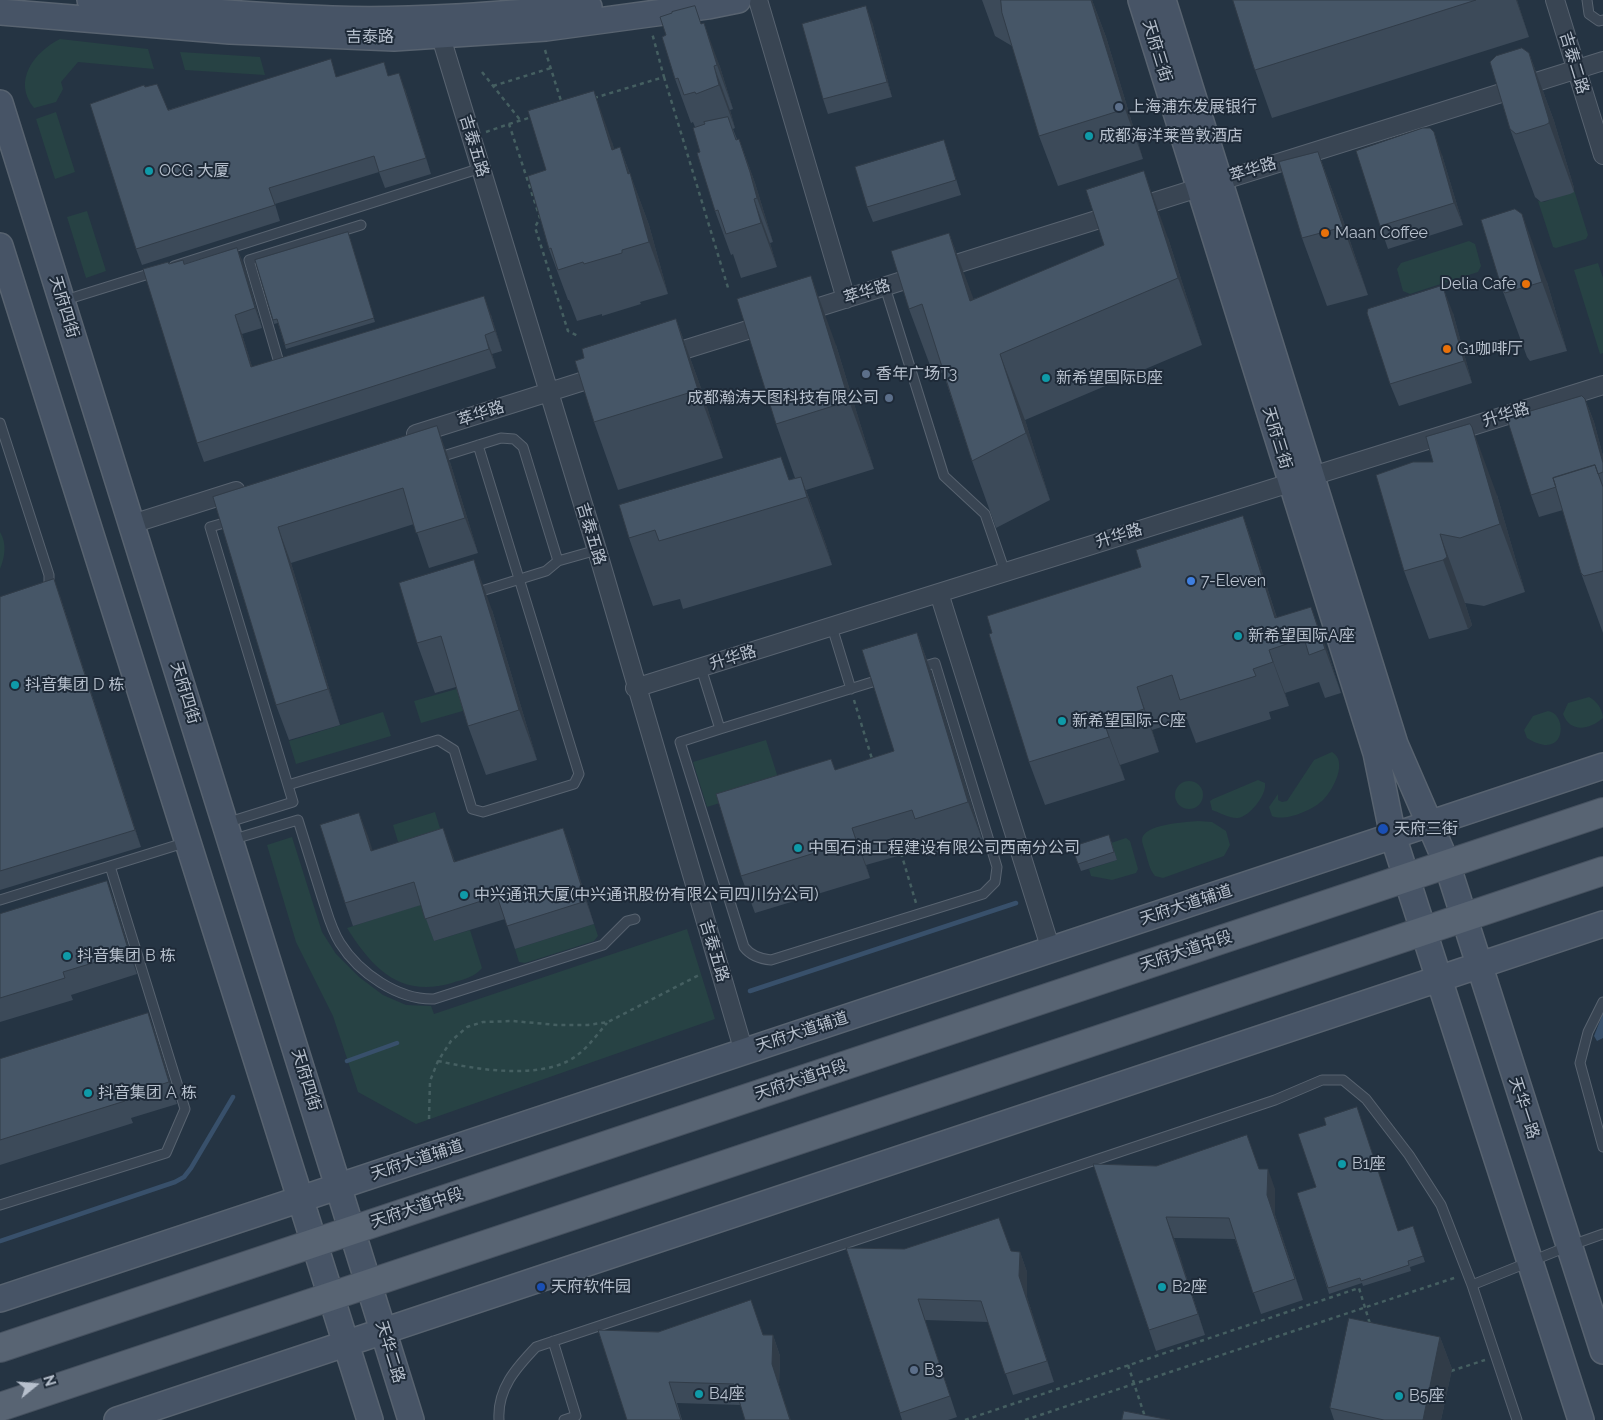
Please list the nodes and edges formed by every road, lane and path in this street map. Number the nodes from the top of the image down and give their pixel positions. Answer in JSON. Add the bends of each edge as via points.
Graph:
{"nodes":[{"id":1,"x":90,"y":0,"type":"edge"},
{"id":2,"x":738,"y":0,"type":"edge"},
{"id":3,"x":758,"y":0,"type":"edge"},
{"id":4,"x":1140,"y":0,"type":"edge"},
{"id":5,"x":1163,"y":0,"type":"edge"},
{"id":6,"x":1555,"y":0,"type":"edge"},
{"id":7,"x":1586,"y":0,"type":"edge"},
{"id":8,"x":647,"y":7,"type":"edge"},
{"id":9,"x":589,"y":10,"type":"edge"},
{"id":10,"x":0,"y":12,"type":"edge"},
{"id":11,"x":1603,"y":20,"type":"edge"},
{"id":12,"x":438,"y":26,"type":"junction"},
{"id":13,"x":545,"y":50,"type":"dead end"},
{"id":14,"x":1603,"y":61,"type":"edge"},
{"id":15,"x":551,"y":68,"type":"junction"},
{"id":16,"x":1576,"y":69,"type":"junction"},
{"id":17,"x":482,"y":72,"type":"dead end"},
{"id":18,"x":664,"y":76,"type":"junction"},
{"id":19,"x":493,"y":86,"type":"junction"},
{"id":20,"x":590,"y":99,"type":"edge"},
{"id":21,"x":0,"y":103,"type":"edge"},
{"id":22,"x":563,"y":108,"type":"edge"},
{"id":23,"x":538,"y":116,"type":"edge"},
{"id":24,"x":521,"y":121,"type":"junction"},
{"id":25,"x":510,"y":124,"type":"junction"},
{"id":26,"x":480,"y":134,"type":"dead end"},
{"id":27,"x":1603,"y":155,"type":"edge"},
{"id":28,"x":481,"y":168,"type":"junction"},
{"id":29,"x":1209,"y":184,"type":"junction"},
{"id":30,"x":361,"y":225,"type":"dead end"},
{"id":31,"x":0,"y":248,"type":"edge"},
{"id":32,"x":884,"y":287,"type":"junction"},
{"id":33,"x":729,"y":290,"type":"dead end"},
{"id":34,"x":846,"y":299,"type":"junction"},
{"id":35,"x":62,"y":301,"type":"junction"},
{"id":36,"x":578,"y":336,"type":"dead end"},
{"id":37,"x":290,"y":363,"type":"edge"},
{"id":38,"x":643,"y":363,"type":"edge"},
{"id":39,"x":615,"y":372,"type":"edge"},
{"id":40,"x":1603,"y":385,"type":"edge"},
{"id":41,"x":549,"y":392,"type":"junction"},
{"id":42,"x":0,"y":423,"type":"edge"},
{"id":43,"x":397,"y":440,"type":"edge"},
{"id":44,"x":478,"y":445,"type":"junction"},
{"id":45,"x":432,"y":459,"type":"edge"},
{"id":46,"x":1301,"y":479,"type":"junction"},
{"id":47,"x":255,"y":485,"type":"edge"},
{"id":48,"x":238,"y":519,"type":"edge"},
{"id":49,"x":132,"y":524,"type":"junction"},
{"id":50,"x":597,"y":550,"type":"junction"},
{"id":51,"x":558,"y":561,"type":"junction"},
{"id":52,"x":1005,"y":572,"type":"junction"},
{"id":53,"x":520,"y":580,"type":"junction"},
{"id":54,"x":36,"y":592,"type":"edge"},
{"id":55,"x":939,"y":593,"type":"junction"},
{"id":56,"x":466,"y":596,"type":"edge"},
{"id":57,"x":832,"y":627,"type":"junction"},
{"id":58,"x":701,"y":668,"type":"junction"},
{"id":59,"x":907,"y":672,"type":"edge"},
{"id":60,"x":888,"y":678,"type":"edge"},
{"id":61,"x":635,"y":688,"type":"junction"},
{"id":62,"x":851,"y":689,"type":"junction"},
{"id":63,"x":720,"y":729,"type":"junction"},
{"id":64,"x":874,"y":764,"type":"edge"},
{"id":65,"x":1603,"y":766,"type":"edge"},
{"id":66,"x":288,"y":785,"type":"junction"},
{"id":67,"x":1603,"y":812,"type":"edge"},
{"id":68,"x":1431,"y":823,"type":"junction"},
{"id":69,"x":228,"y":832,"type":"junction"},
{"id":70,"x":1393,"y":836,"type":"junction"},
{"id":71,"x":187,"y":842,"type":"junction"},
{"id":72,"x":899,"y":848,"type":"edge"},
{"id":73,"x":1447,"y":864,"type":"junction"},
{"id":74,"x":110,"y":866,"type":"junction"},
{"id":75,"x":1603,"y":871,"type":"edge"},
{"id":76,"x":1406,"y":878,"type":"junction"},
{"id":77,"x":0,"y":900,"type":"edge"},
{"id":78,"x":920,"y":914,"type":"junction"},
{"id":79,"x":1464,"y":917,"type":"junction"},
{"id":80,"x":635,"y":919,"type":"dead end"},
{"id":81,"x":1603,"y":924,"type":"edge"},
{"id":82,"x":1423,"y":931,"type":"junction"},
{"id":83,"x":1051,"y":950,"type":"junction"},
{"id":84,"x":1480,"y":966,"type":"junction"},
{"id":85,"x":701,"y":974,"type":"dead end"},
{"id":86,"x":1438,"y":979,"type":"junction"},
{"id":87,"x":1603,"y":1002,"type":"edge"},
{"id":88,"x":608,"y":1022,"type":"junction"},
{"id":89,"x":744,"y":1052,"type":"junction"},
{"id":90,"x":438,"y":1060,"type":"junction"},
{"id":91,"x":429,"y":1119,"type":"dead end"},
{"id":92,"x":1603,"y":1148,"type":"edge"},
{"id":93,"x":339,"y":1186,"type":"junction"},
{"id":94,"x":300,"y":1200,"type":"junction"},
{"id":95,"x":0,"y":1205,"type":"edge"},
{"id":96,"x":353,"y":1230,"type":"junction"},
{"id":97,"x":1603,"y":1234,"type":"edge"},
{"id":98,"x":313,"y":1243,"type":"junction"},
{"id":99,"x":1569,"y":1246,"type":"junction"},
{"id":100,"x":1530,"y":1262,"type":"junction"},
{"id":101,"x":1468,"y":1274,"type":"junction"},
{"id":102,"x":369,"y":1283,"type":"junction"},
{"id":103,"x":1472,"y":1285,"type":"junction"},
{"id":104,"x":330,"y":1297,"type":"junction"},
{"id":105,"x":0,"y":1299,"type":"edge"},
{"id":106,"x":1371,"y":1326,"type":"edge"},
{"id":107,"x":383,"y":1331,"type":"junction"},
{"id":108,"x":553,"y":1341,"type":"junction"},
{"id":109,"x":345,"y":1344,"type":"junction"},
{"id":110,"x":0,"y":1348,"type":"edge"},
{"id":111,"x":1603,"y":1351,"type":"edge"},
{"id":112,"x":1479,"y":1362,"type":"dead end"},
{"id":113,"x":1128,"y":1365,"type":"junction"},
{"id":114,"x":1452,"y":1371,"type":"dead end"},
{"id":115,"x":0,"y":1407,"type":"edge"},
{"id":116,"x":117,"y":1420,"type":"edge"},
{"id":117,"x":370,"y":1420,"type":"edge"},
{"id":118,"x":411,"y":1420,"type":"edge"},
{"id":119,"x":499,"y":1420,"type":"edge"},
{"id":120,"x":564,"y":1420,"type":"edge"},
{"id":121,"x":965,"y":1420,"type":"edge"},
{"id":122,"x":1025,"y":1420,"type":"edge"},
{"id":123,"x":1146,"y":1420,"type":"edge"},
{"id":124,"x":1517,"y":1420,"type":"edge"},
{"id":125,"x":1581,"y":1420,"type":"edge"}],
"edges":[{"from":1,"to":12,"type":"street","name":"吉泰路","via":[[187,11]]},
{"from":2,"to":8,"type":"street","name":"吉泰路"},
{"from":3,"to":34,"type":"street"},
{"from":4,"to":29,"type":"street","name":"天府三街"},
{"from":5,"to":29,"type":"street","name":"天府三街"},
{"from":6,"to":16,"type":"street","name":"吉泰二路"},
{"from":7,"to":11,"type":"lane","via":[[1589,14]]},
{"from":8,"to":9,"type":"street","name":"吉泰路"},
{"from":8,"to":18,"type":"path"},
{"from":9,"to":12,"type":"street","name":"吉泰路","via":[[546,28]]},
{"from":10,"to":12,"type":"street","name":"吉泰路","via":[[320,36],[394,38]]},
{"from":12,"to":28,"type":"street","name":"吉泰五路"},
{"from":13,"to":15,"type":"path"},
{"from":14,"to":16,"type":"street","name":"萃华路"},
{"from":15,"to":19,"type":"path"},
{"from":15,"to":22,"type":"path"},
{"from":16,"to":27,"type":"street","name":"吉泰二路"},
{"from":16,"to":29,"type":"street","name":"萃华路"},
{"from":17,"to":19,"type":"path"},
{"from":18,"to":20,"type":"path"},
{"from":18,"to":33,"type":"path"},
{"from":19,"to":24,"type":"path"},
{"from":21,"to":35,"type":"street","name":"天府四街"},
{"from":23,"to":24,"type":"path"},
{"from":24,"to":25,"type":"path"},
{"from":25,"to":26,"type":"path"},
{"from":25,"to":36,"type":"path","via":[[540,218],[535,227],[568,331]]},
{"from":28,"to":35,"type":"lane"},
{"from":28,"to":41,"type":"street","name":"吉泰五路"},
{"from":29,"to":32,"type":"street","name":"萃华路"},
{"from":29,"to":46,"type":"street","name":"天府三街"},
{"from":30,"to":37,"type":"lane","via":[[249,260],[280,366]]},
{"from":31,"to":71,"type":"street"},
{"from":32,"to":34,"type":"street","name":"萃华路"},
{"from":32,"to":52,"type":"lane","via":[[944,476],[985,514]]},
{"from":34,"to":38,"type":"street","name":"萃华路"},
{"from":35,"to":49,"type":"street","name":"天府四街"},
{"from":39,"to":41,"type":"street","name":"萃华路"},
{"from":40,"to":46,"type":"street","name":"升华路"},
{"from":41,"to":43,"type":"street","name":"萃华路"},
{"from":41,"to":50,"type":"street","name":"吉泰五路"},
{"from":42,"to":54,"type":"lane","via":[[49,575],[46,589]]},
{"from":44,"to":45,"type":"lane"},
{"from":44,"to":51,"type":"lane","via":[[501,438],[514,440],[524,447]]},
{"from":44,"to":53,"type":"lane"},
{"from":46,"to":52,"type":"street","name":"升华路"},
{"from":46,"to":68,"type":"street","name":"天府三街","via":[[1395,744]]},
{"from":46,"to":70,"type":"street","name":"天府三街","via":[[1376,753]]},
{"from":47,"to":49,"type":"street"},
{"from":48,"to":66,"type":"lane","via":[[210,528]]},
{"from":49,"to":69,"type":"street","name":"天府四街"},
{"from":50,"to":51,"type":"lane"},
{"from":50,"to":61,"type":"street","name":"吉泰五路"},
{"from":51,"to":53,"type":"lane","via":[[546,571]]},
{"from":52,"to":55,"type":"street","name":"升华路"},
{"from":53,"to":56,"type":"lane"},
{"from":53,"to":66,"type":"lane","via":[[580,774],[574,784],[483,812],[472,809],[454,750],[438,740]]},
{"from":55,"to":57,"type":"street","name":"升华路"},
{"from":55,"to":83,"type":"street"},
{"from":57,"to":58,"type":"street","name":"升华路"},
{"from":57,"to":62,"type":"lane"},
{"from":58,"to":61,"type":"street","name":"升华路"},
{"from":58,"to":63,"type":"lane"},
{"from":59,"to":78,"type":"lane","via":[[934,663],[998,867],[995,882],[983,894]]},
{"from":60,"to":62,"type":"lane"},
{"from":61,"to":89,"type":"street","name":"吉泰五路"},
{"from":62,"to":63,"type":"lane"},
{"from":62,"to":64,"type":"path"},
{"from":63,"to":78,"type":"lane","via":[[680,742],[744,947],[749,954],[771,960]]},
{"from":65,"to":68,"type":"street","name":"天府大道辅道"},
{"from":66,"to":69,"type":"lane","via":[[293,802]]},
{"from":67,"to":73,"type":"main road","name":"天府大道中段"},
{"from":68,"to":70,"type":"street","name":"天府大道辅道"},
{"from":68,"to":73,"type":"street","name":"天府三街"},
{"from":69,"to":80,"type":"lane","via":[[298,820],[331,926],[340,944],[388,988],[420,1000],[434,999],[603,945],[627,921]]},
{"from":69,"to":93,"type":"street","name":"天府四街"},
{"from":70,"to":76,"type":"street","name":"天府三街"},
{"from":70,"to":83,"type":"street","name":"天府大道辅道"},
{"from":71,"to":74,"type":"lane"},
{"from":71,"to":94,"type":"street"},
{"from":72,"to":78,"type":"path"},
{"from":73,"to":76,"type":"main road","name":"天府大道中段"},
{"from":73,"to":79,"type":"street","name":"天华一路"},
{"from":74,"to":77,"type":"lane"},
{"from":74,"to":95,"type":"lane","via":[[185,1109],[166,1153]]},
{"from":75,"to":79,"type":"main road"},
{"from":76,"to":82,"type":"street","name":"天府三街"},
{"from":76,"to":96,"type":"main road","name":"天府大道中段"},
{"from":79,"to":82,"type":"main road"},
{"from":79,"to":84,"type":"street","name":"天华一路"},
{"from":81,"to":84,"type":"street"},
{"from":82,"to":86,"type":"street","name":"天府三街"},
{"from":82,"to":102,"type":"main road"},
{"from":83,"to":89,"type":"street","name":"天府大道辅道"},
{"from":84,"to":86,"type":"street"},
{"from":84,"to":99,"type":"street","name":"天华一路"},
{"from":85,"to":88,"type":"path"},
{"from":86,"to":100,"type":"street","name":"天府三街"},
{"from":86,"to":107,"type":"street"},
{"from":87,"to":92,"type":"lane","via":[[1588,1032],[1580,1063]]},
{"from":88,"to":90,"type":"path","via":[[588,1025],[483,1022],[467,1027],[451,1041]]},
{"from":88,"to":90,"type":"path","via":[[583,1051],[549,1067],[521,1070],[472,1068]]},
{"from":89,"to":93,"type":"street","name":"天府大道辅道"},
{"from":90,"to":91,"type":"path","via":[[430,1081]]},
{"from":93,"to":94,"type":"street","name":"天府大道辅道"},
{"from":93,"to":96,"type":"street","name":"天府四街"},
{"from":94,"to":98,"type":"street"},
{"from":94,"to":105,"type":"street","name":"天府大道辅道"},
{"from":96,"to":98,"type":"main road","name":"天府大道中段"},
{"from":96,"to":102,"type":"street","name":"天府四街"},
{"from":97,"to":99,"type":"lane"},
{"from":98,"to":104,"type":"street"},
{"from":98,"to":110,"type":"main road","name":"天府大道中段"},
{"from":99,"to":100,"type":"lane"},
{"from":99,"to":111,"type":"street","name":"天华一路"},
{"from":100,"to":103,"type":"lane"},
{"from":100,"to":125,"type":"street","name":"天府三街"},
{"from":101,"to":103,"type":"lane"},
{"from":101,"to":108,"type":"lane","via":[[1440,1205],[1409,1155],[1366,1099],[1343,1080],[1322,1080],[1275,1100]]},
{"from":101,"to":122,"type":"path"},
{"from":102,"to":104,"type":"main road"},
{"from":102,"to":107,"type":"street","name":"天华二路"},
{"from":103,"to":124,"type":"lane"},
{"from":104,"to":109,"type":"street"},
{"from":104,"to":115,"type":"main road"},
{"from":106,"to":113,"type":"path","bridge":true,"via":[[1359,1288]]},
{"from":107,"to":109,"type":"street"},
{"from":107,"to":118,"type":"street","name":"天华二路"},
{"from":108,"to":119,"type":"lane","via":[[536,1347],[510,1378],[498,1405]]},
{"from":108,"to":120,"type":"lane","via":[[576,1416]]},
{"from":109,"to":116,"type":"street"},
{"from":109,"to":117,"type":"street"},
{"from":112,"to":114,"type":"path"},
{"from":113,"to":121,"type":"path","bridge":true},
{"from":113,"to":123,"type":"path","bridge":true}]}
